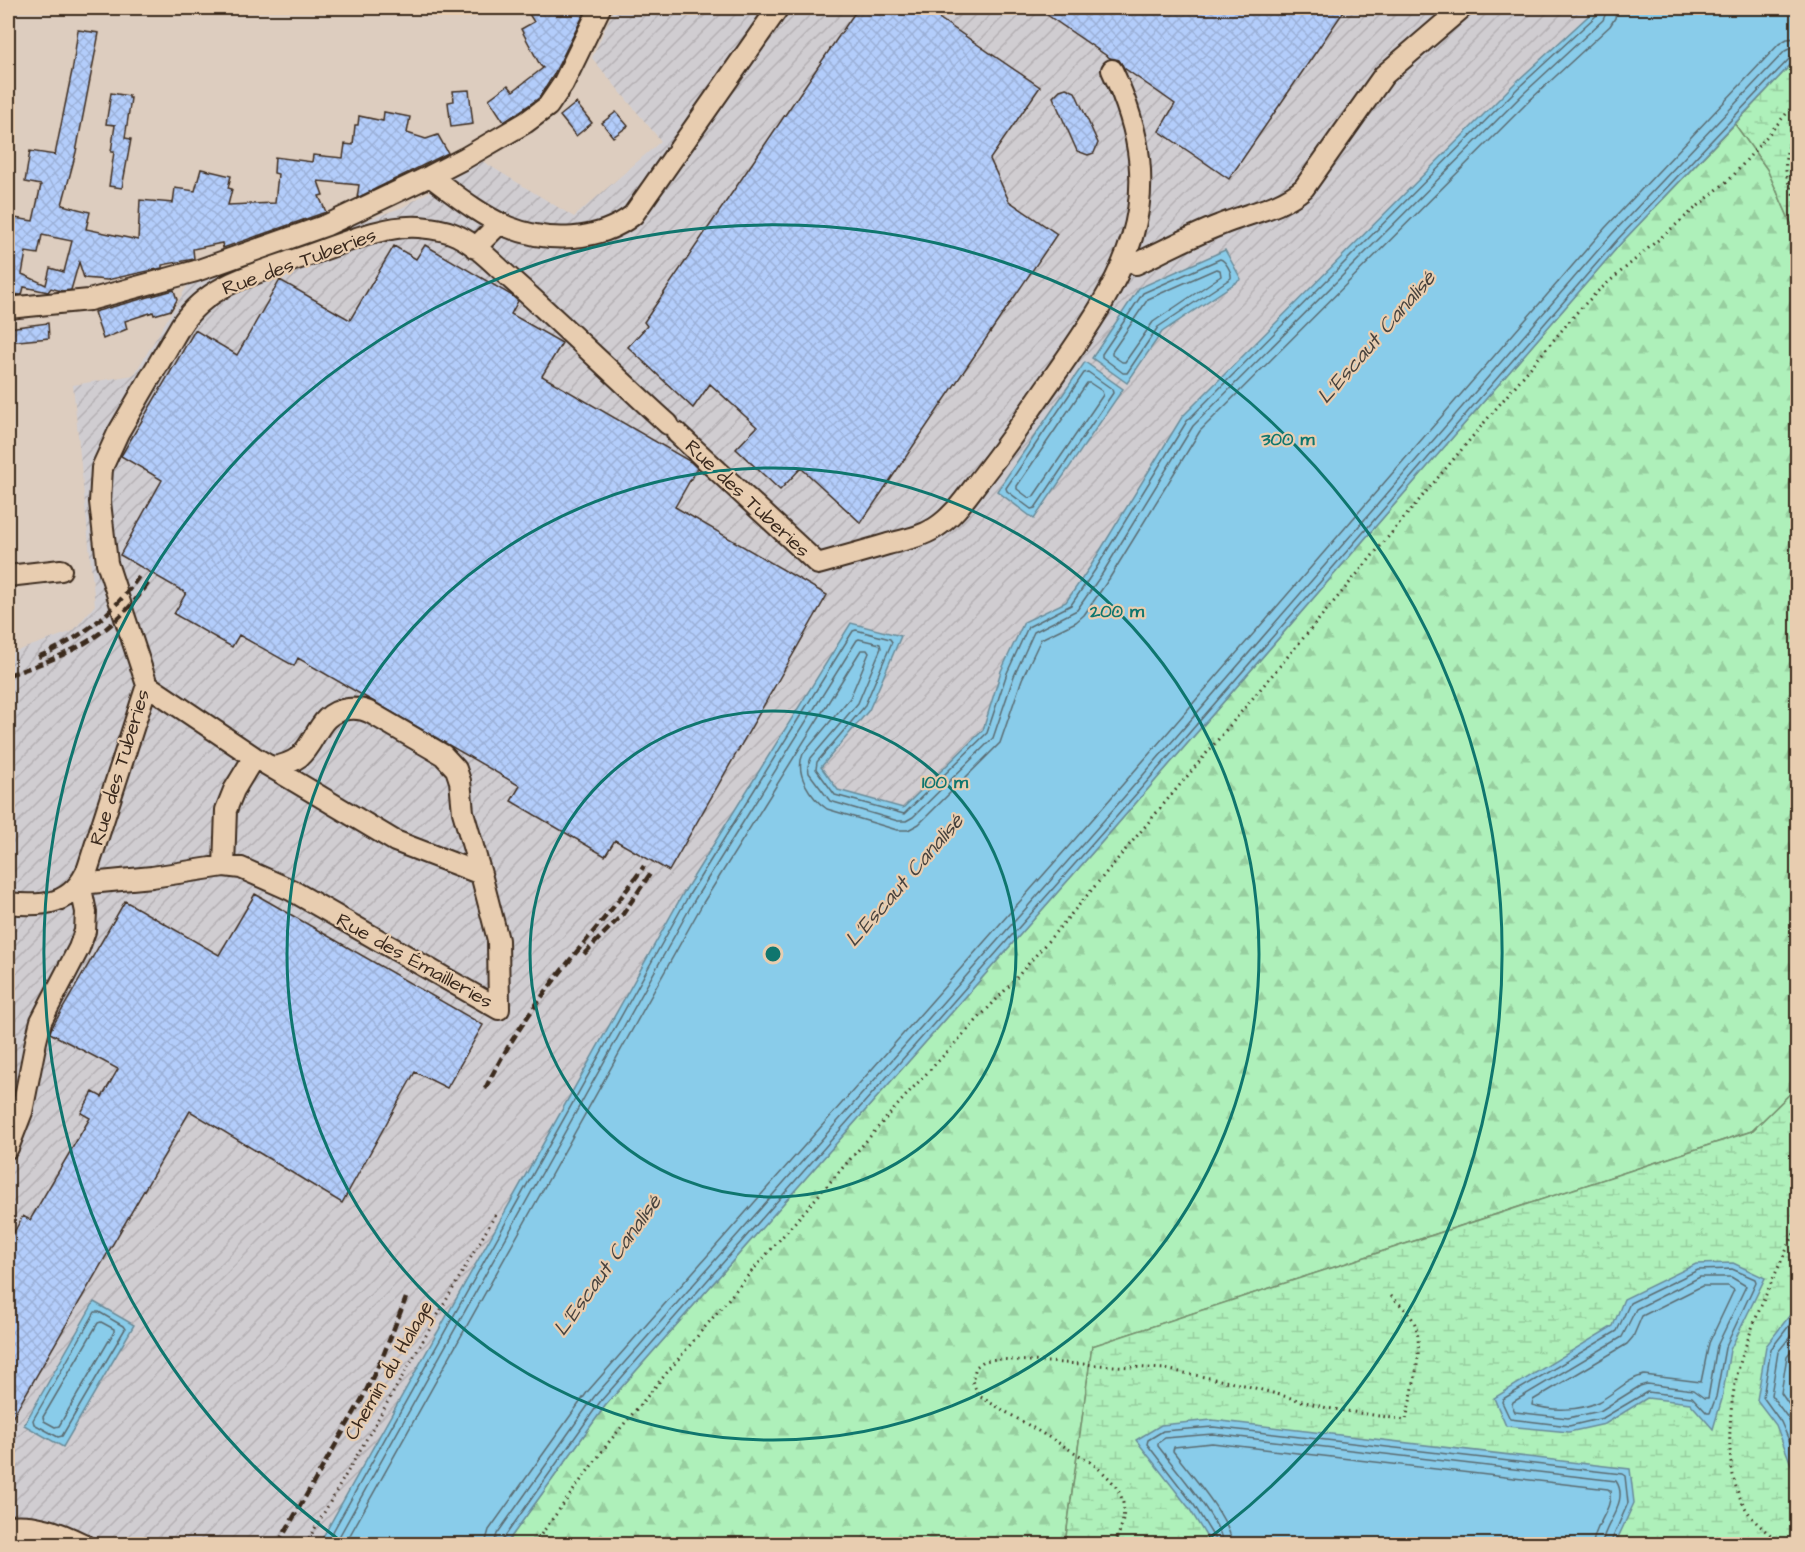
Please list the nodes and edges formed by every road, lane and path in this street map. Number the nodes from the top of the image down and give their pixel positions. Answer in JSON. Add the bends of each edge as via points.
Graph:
{"nodes":[{"id":1,"x":600,"y":8,"type":"edge"},
{"id":2,"x":778,"y":8,"type":"edge"},
{"id":3,"x":1462,"y":8,"type":"edge"},
{"id":4,"x":1112,"y":70,"type":"dead end"},
{"id":5,"x":1797,"y":100,"type":"edge"},
{"id":6,"x":1797,"y":131,"type":"edge"},
{"id":7,"x":430,"y":176,"type":"junction"},
{"id":8,"x":1797,"y":203,"type":"edge"},
{"id":9,"x":500,"y":223,"type":"junction"},
{"id":10,"x":475,"y":248,"type":"junction"},
{"id":11,"x":1136,"y":264,"type":"dead end"},
{"id":12,"x":8,"y":308,"type":"edge"},
{"id":13,"x":61,"y":570,"type":"dead end"},
{"id":14,"x":8,"y":576,"type":"edge"},
{"id":15,"x":147,"y":685,"type":"junction"},
{"id":16,"x":255,"y":757,"type":"junction"},
{"id":17,"x":272,"y":767,"type":"junction"},
{"id":18,"x":224,"y":866,"type":"junction"},
{"id":19,"x":481,"y":874,"type":"junction"},
{"id":20,"x":80,"y":884,"type":"junction"},
{"id":21,"x":8,"y":903,"type":"edge"},
{"id":22,"x":8,"y":1148,"type":"edge"},
{"id":23,"x":497,"y":1212,"type":"dead end"},
{"id":24,"x":1797,"y":1225,"type":"edge"},
{"id":25,"x":1391,"y":1296,"type":"dead end"},
{"id":26,"x":8,"y":1526,"type":"edge"},
{"id":27,"x":83,"y":1545,"type":"edge"},
{"id":28,"x":306,"y":1545,"type":"edge"},
{"id":29,"x":534,"y":1545,"type":"edge"},
{"id":30,"x":1114,"y":1545,"type":"edge"},
{"id":31,"x":1786,"y":1545,"type":"edge"}],
"edges":[{"from":1,"to":7,"type":"street","via":[[548,106]]},
{"from":2,"to":9,"type":"street","via":[[628,220],[605,231],[562,238],[522,232]]},
{"from":3,"to":11,"type":"street","via":[[1384,75],[1296,195],[1211,228]]},
{"from":4,"to":10,"type":"street","name":"Rue des Tuberies","via":[[1135,128],[1139,194],[1127,256],[1099,309],[1009,442],[950,517],[921,535],[818,564]]},
{"from":5,"to":29,"type":"path","via":[[1732,177],[1578,311],[1079,905],[746,1278],[609,1442]]},
{"from":6,"to":8,"type":"path","via":[[1784,166]]},
{"from":7,"to":9,"type":"street"},
{"from":7,"to":12,"type":"street","via":[[327,225],[196,271],[89,300]]},
{"from":9,"to":10,"type":"street"},
{"from":10,"to":15,"type":"street","name":"Rue des Tuberies","via":[[445,231],[410,227],[386,230],[229,284],[202,300],[185,319],[118,433],[101,475],[100,513],[107,563]]},
{"from":13,"to":14,"type":"street"},
{"from":15,"to":16,"type":"street"},
{"from":15,"to":20,"type":"street","name":"Rue des Tuberies"},
{"from":16,"to":17,"type":"street"},
{"from":16,"to":18,"type":"street","via":[[226,810]]},
{"from":17,"to":19,"type":"street","via":[[395,841]]},
{"from":17,"to":19,"type":"street","via":[[300,756],[329,716],[349,709],[371,713],[443,755],[456,769],[463,812]]},
{"from":18,"to":19,"type":"street","name":"Rue des Émailleries","via":[[247,870],[283,886],[499,1009],[499,946]]},
{"from":18,"to":20,"type":"street","name":"Rue des Émailleries"},
{"from":20,"to":21,"type":"street","name":"Rue des Émailleries","via":[[51,903]]},
{"from":20,"to":22,"type":"street","via":[[86,921],[83,940],[41,1021],[24,1106]]},
{"from":23,"to":28,"type":"path","name":"Chemin du Halage"},
{"from":24,"to":31,"type":"path","via":[[1741,1360],[1732,1396],[1729,1450],[1732,1478],[1741,1501],[1766,1532]]},
{"from":25,"to":30,"type":"path","via":[[1411,1316],[1418,1336],[1406,1420],[1327,1408],[1232,1382],[1158,1368],[997,1359],[976,1367],[972,1381],[979,1396],[1089,1461],[1121,1494],[1125,1516]]},
{"from":26,"to":27,"type":"street","via":[[41,1527]]}]}
